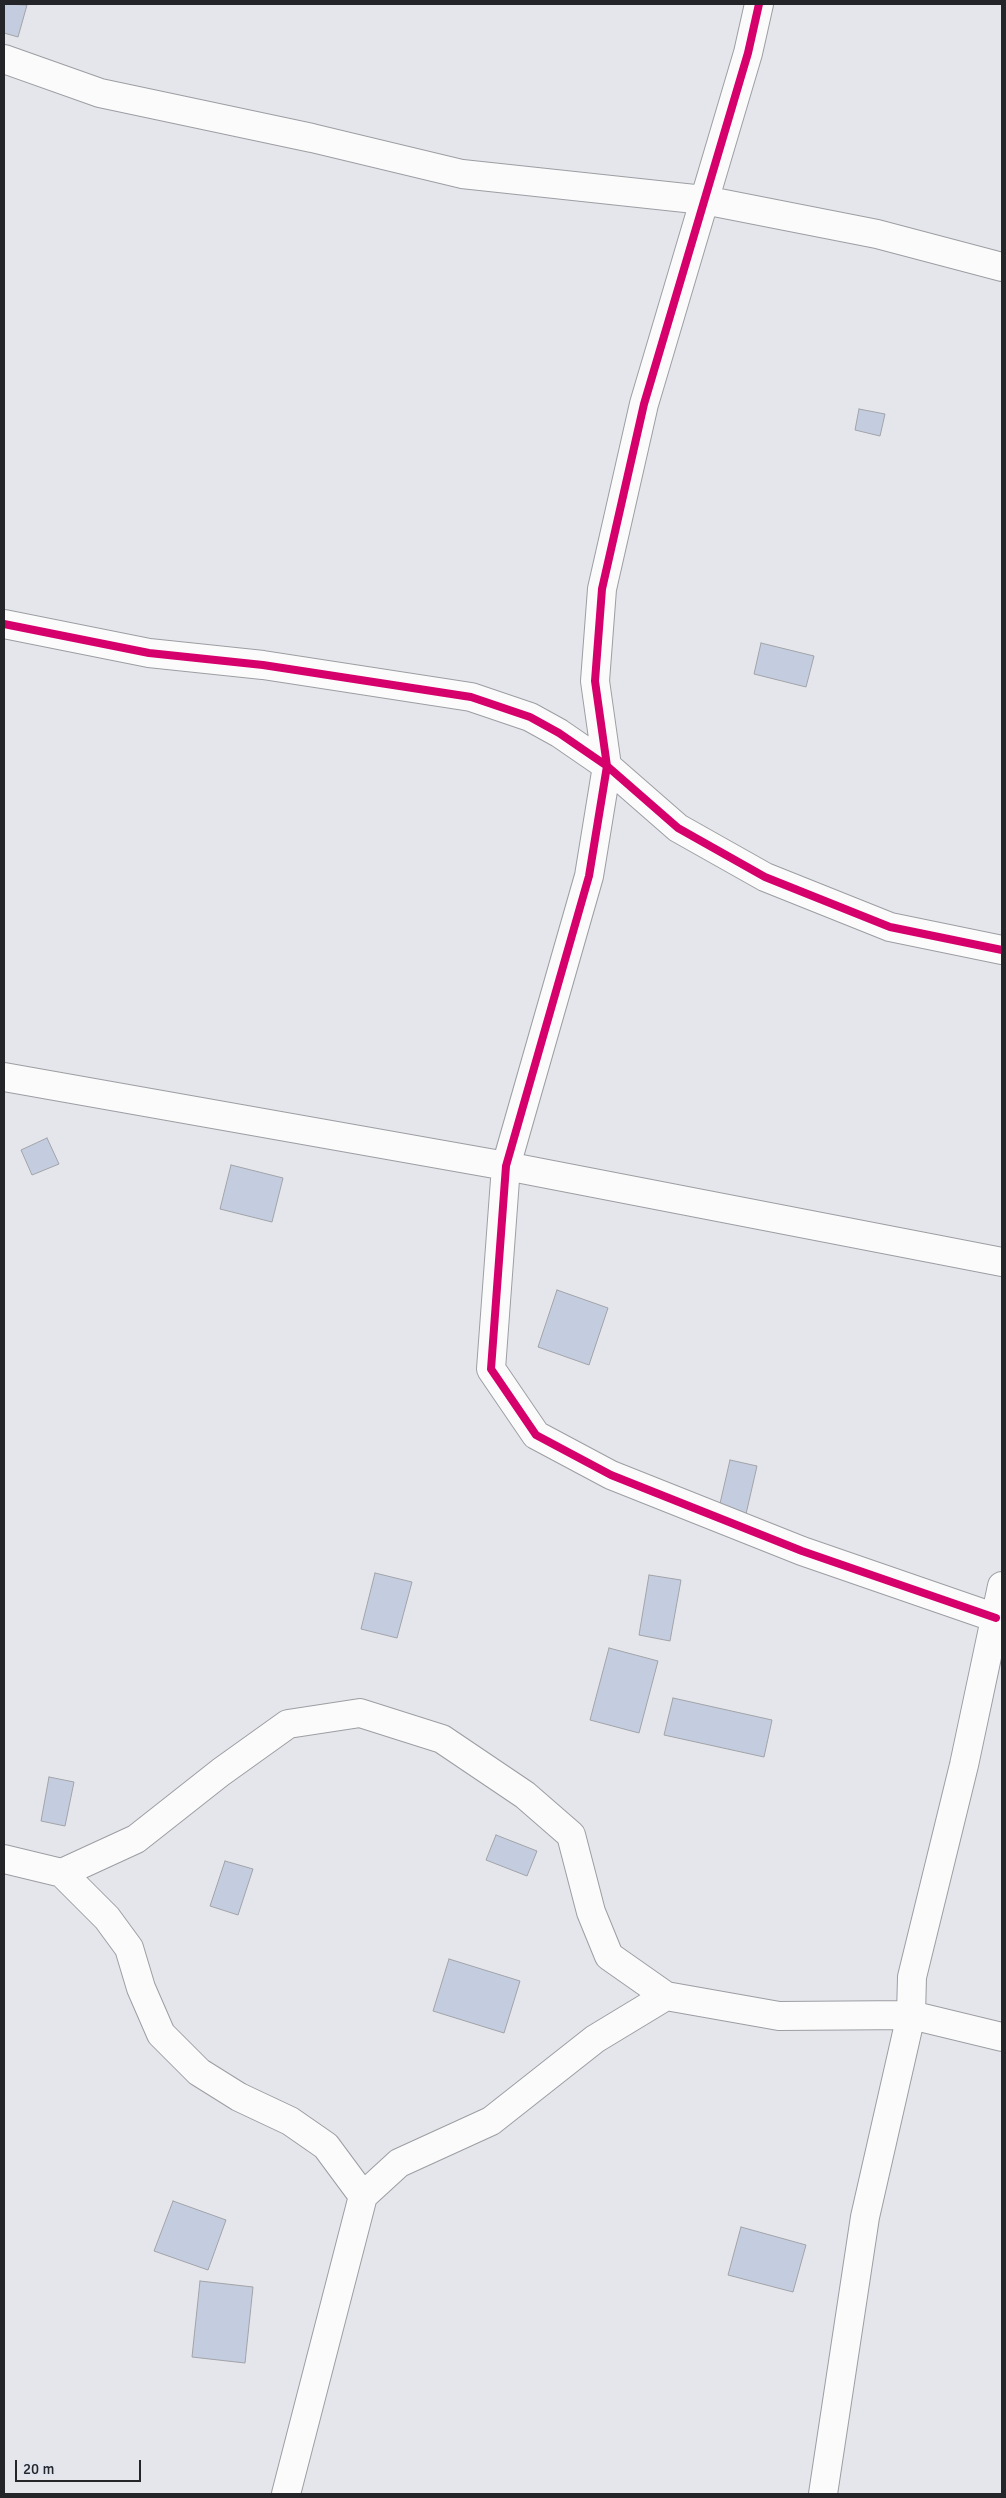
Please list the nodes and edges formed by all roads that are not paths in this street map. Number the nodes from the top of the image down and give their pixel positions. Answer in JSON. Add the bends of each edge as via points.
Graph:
{"nodes":[{"id":1,"x":759,"y":4,"type":"edge"},
{"id":2,"x":4,"y":59,"type":"edge"},
{"id":3,"x":704,"y":200,"type":"junction"},
{"id":4,"x":1002,"y":267,"type":"edge"},
{"id":5,"x":4,"y":624,"type":"edge"},
{"id":6,"x":607,"y":766,"type":"junction"},
{"id":7,"x":1002,"y":950,"type":"edge"},
{"id":8,"x":4,"y":1077,"type":"edge"},
{"id":9,"x":506,"y":1166,"type":"junction"},
{"id":10,"x":1002,"y":1262,"type":"edge"},
{"id":11,"x":1002,"y":1586,"type":"edge"},
{"id":12,"x":996,"y":1618,"type":"junction"},
{"id":13,"x":4,"y":1859,"type":"edge"},
{"id":14,"x":62,"y":1873,"type":"junction"},
{"id":15,"x":666,"y":1996,"type":"junction"},
{"id":16,"x":911,"y":2015,"type":"junction"},
{"id":17,"x":1002,"y":2036,"type":"edge"},
{"id":18,"x":363,"y":2196,"type":"junction"},
{"id":19,"x":286,"y":2494,"type":"edge"},
{"id":20,"x":823,"y":2494,"type":"edge"}],
"edges":[{"from":1,"to":3,"type":"street","via":[[748,53]]},
{"from":2,"to":3,"type":"street","via":[[100,93],[462,174]]},
{"from":3,"to":4,"type":"street","via":[[877,234]]},
{"from":3,"to":6,"type":"street","via":[[644,404],[602,590],[595,681]]},
{"from":5,"to":6,"type":"street","via":[[148,653],[263,665],[471,698],[530,717]]},
{"from":6,"to":7,"type":"street","via":[[678,828],[765,878],[890,927]]},
{"from":6,"to":9,"type":"street","via":[[589,876]]},
{"from":8,"to":9,"type":"street"},
{"from":9,"to":10,"type":"street"},
{"from":9,"to":12,"type":"street","via":[[491,1369],[536,1435],[629,1483],[802,1551]]},
{"from":11,"to":12,"type":"street"},
{"from":12,"to":16,"type":"street","via":[[912,1978]]},
{"from":13,"to":14,"type":"street"},
{"from":14,"to":15,"type":"street","via":[[136,1839],[288,1724],[360,1713],[442,1739],[524,1795],[571,1836],[591,1912],[609,1956]]},
{"from":14,"to":18,"type":"street","via":[[107,1918],[128,1948],[140,1988],[161,2034],[199,2072],[239,2097],[290,2121],[326,2146]]},
{"from":15,"to":16,"type":"street","via":[[779,2016]]},
{"from":15,"to":18,"type":"street","via":[[595,2039],[491,2121],[399,2163]]},
{"from":16,"to":17,"type":"street"},
{"from":16,"to":20,"type":"street","via":[[865,2217]]},
{"from":18,"to":19,"type":"street"}]}
